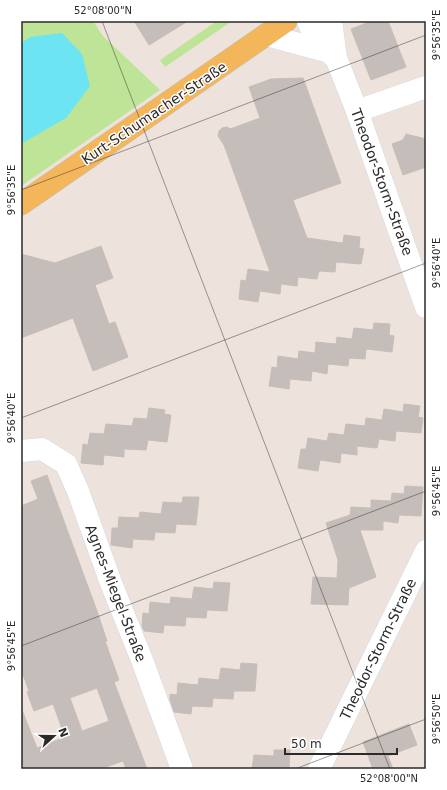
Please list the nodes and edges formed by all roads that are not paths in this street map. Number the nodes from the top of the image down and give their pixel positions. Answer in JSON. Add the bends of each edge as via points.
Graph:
{"nodes":[{"id":1,"x":286,"y":21,"type":"edge"},
{"id":2,"x":308,"y":21,"type":"edge"},
{"id":3,"x":331,"y":21,"type":"edge"},
{"id":4,"x":266,"y":35,"type":"junction"},
{"id":5,"x":332,"y":55,"type":"junction"},
{"id":6,"x":426,"y":87,"type":"edge"},
{"id":7,"x":357,"y":111,"type":"junction"},
{"id":8,"x":21,"y":204,"type":"edge"},
{"id":9,"x":426,"y":307,"type":"edge"},
{"id":10,"x":21,"y":451,"type":"edge"},
{"id":11,"x":426,"y":551,"type":"edge"},
{"id":12,"x":182,"y":769,"type":"edge"},
{"id":13,"x":319,"y":769,"type":"edge"}],
"edges":[{"from":1,"to":4,"type":"main road","name":"Kurt-Schumacher-Straße"},
{"from":2,"to":5,"type":"street","name":"Theodor-Storm-Straße","via":[[312,31]]},
{"from":3,"to":5,"type":"street","name":"Theodor-Storm-Straße"},
{"from":4,"to":5,"type":"street"},
{"from":4,"to":8,"type":"main road","name":"Kurt-Schumacher-Straße"},
{"from":5,"to":7,"type":"street","name":"Theodor-Storm-Straße"},
{"from":6,"to":7,"type":"street"},
{"from":7,"to":9,"type":"street","name":"Theodor-Storm-Straße"},
{"from":10,"to":12,"type":"street","name":"Agnes-Miegel-Straße","via":[[42,449],[66,464]]},
{"from":11,"to":13,"type":"street","name":"Theodor-Storm-Straße"}]}
